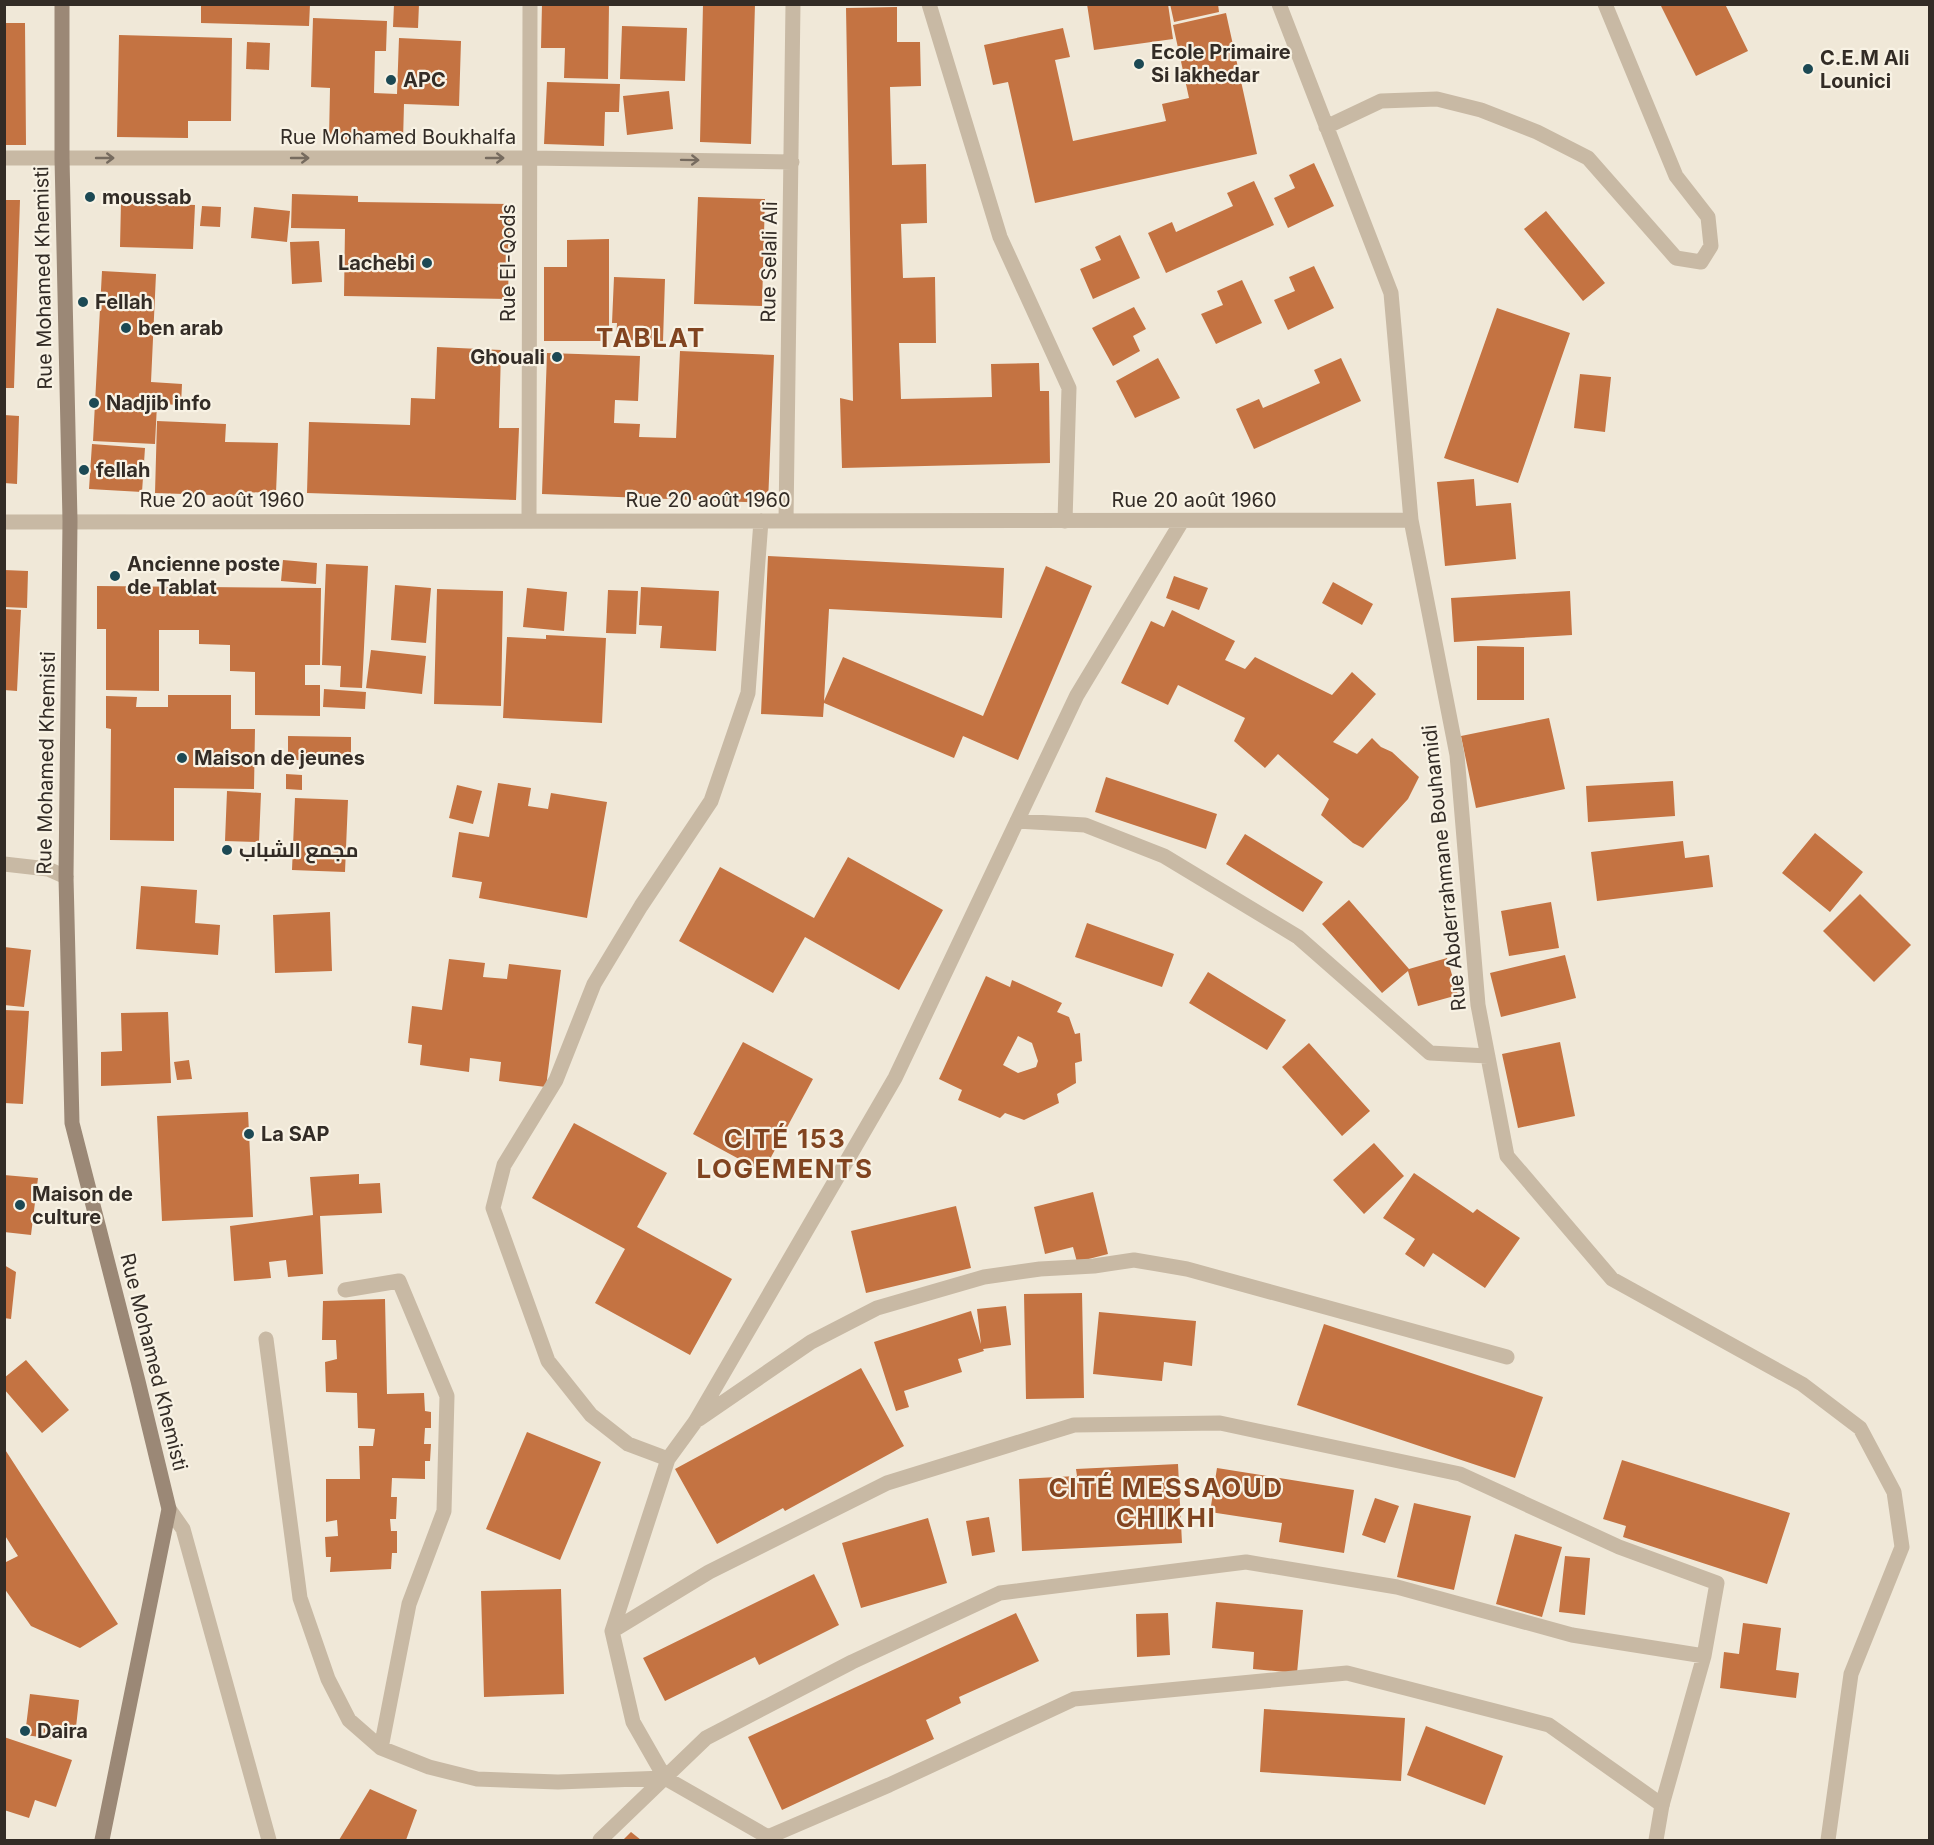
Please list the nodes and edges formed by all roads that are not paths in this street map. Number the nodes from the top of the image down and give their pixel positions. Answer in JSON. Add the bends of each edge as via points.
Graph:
{"nodes":[{"id":1,"x":62,"y":4,"type":"edge"},
{"id":2,"x":530,"y":4,"type":"edge"},
{"id":3,"x":793,"y":4,"type":"edge"},
{"id":4,"x":929,"y":4,"type":"edge"},
{"id":5,"x":1279,"y":4,"type":"edge"},
{"id":6,"x":1605,"y":4,"type":"edge"},
{"id":7,"x":1326,"y":126,"type":"junction"},
{"id":8,"x":4,"y":158,"type":"edge"},
{"id":9,"x":62,"y":158,"type":"junction"},
{"id":10,"x":529,"y":158,"type":"junction"},
{"id":11,"x":792,"y":162,"type":"junction"},
{"id":12,"x":1411,"y":520,"type":"junction"},
{"id":13,"x":70,"y":521,"type":"junction"},
{"id":14,"x":529,"y":521,"type":"junction"},
{"id":15,"x":761,"y":521,"type":"junction"},
{"id":16,"x":786,"y":521,"type":"junction"},
{"id":17,"x":1065,"y":521,"type":"junction"},
{"id":18,"x":1182,"y":521,"type":"junction"},
{"id":19,"x":4,"y":522,"type":"edge"},
{"id":20,"x":1017,"y":821,"type":"junction"},
{"id":21,"x":4,"y":864,"type":"edge"},
{"id":22,"x":66,"y":877,"type":"junction"},
{"id":23,"x":1488,"y":1056,"type":"junction"},
{"id":24,"x":345,"y":1290,"type":"dead end"},
{"id":25,"x":266,"y":1339,"type":"dead end"},
{"id":26,"x":1507,"y":1357,"type":"dead end"},
{"id":27,"x":694,"y":1422,"type":"junction"},
{"id":28,"x":668,"y":1459,"type":"junction"},
{"id":29,"x":169,"y":1509,"type":"junction"},
{"id":30,"x":612,"y":1631,"type":"junction"},
{"id":31,"x":1704,"y":1656,"type":"junction"},
{"id":32,"x":381,"y":1748,"type":"junction"},
{"id":33,"x":665,"y":1778,"type":"junction"},
{"id":34,"x":1662,"y":1805,"type":"junction"},
{"id":35,"x":102,"y":1840,"type":"edge"},
{"id":36,"x":269,"y":1840,"type":"edge"},
{"id":37,"x":600,"y":1840,"type":"edge"},
{"id":38,"x":1656,"y":1840,"type":"edge"},
{"id":39,"x":1827,"y":1840,"type":"edge"}],
"edges":[{"from":1,"to":9,"type":"main road","name":"Rue Mohamed Khemisti"},
{"from":2,"to":10,"type":"street","name":"Rue El-Qods"},
{"from":3,"to":11,"type":"street","name":"Rue Selali Ali"},
{"from":4,"to":17,"type":"street","via":[[1000,237],[1070,388]]},
{"from":5,"to":7,"type":"street","name":"Rue Abderrahmane Bouhamidi"},
{"from":6,"to":7,"type":"street","via":[[1676,176],[1708,217],[1711,246],[1701,262],[1676,258],[1588,158],[1481,110],[1437,99],[1381,101]]},
{"from":7,"to":12,"type":"street","name":"Rue Abderrahmane Bouhamidi","via":[[1390,293]]},
{"from":8,"to":9,"type":"street","name":"Rue Mohamed Boukhalfa"},
{"from":9,"to":10,"type":"street","name":"Rue Mohamed Boukhalfa","one_way":true},
{"from":9,"to":13,"type":"main road","name":"Rue Mohamed Khemisti"},
{"from":10,"to":11,"type":"street","name":"Rue Mohamed Boukhalfa","one_way":true},
{"from":10,"to":14,"type":"street","name":"Rue El-Qods"},
{"from":11,"to":16,"type":"street","name":"Rue Selali Ali"},
{"from":12,"to":18,"type":"street","name":"Rue 20 août 1960"},
{"from":12,"to":23,"type":"street","name":"Rue Abderrahmane Bouhamidi","via":[[1458,755],[1478,1005]]},
{"from":13,"to":14,"type":"street","name":"Rue 20 août 1960"},
{"from":13,"to":19,"type":"street","name":"Rue 20 août 1960"},
{"from":13,"to":22,"type":"main road","name":"Rue Mohamed Khemisti"},
{"from":14,"to":15,"type":"street","name":"Rue 20 août 1960"},
{"from":15,"to":16,"type":"street","name":"Rue 20 août 1960"},
{"from":15,"to":28,"type":"street","via":[[748,693],[711,801],[594,984],[556,1080],[504,1165],[493,1208],[548,1361],[591,1415],[628,1444]]},
{"from":16,"to":17,"type":"street","name":"Rue 20 août 1960"},
{"from":17,"to":18,"type":"street","name":"Rue 20 août 1960"},
{"from":18,"to":20,"type":"street","via":[[1077,695]]},
{"from":20,"to":23,"type":"street","via":[[1084,825],[1164,856],[1298,937],[1430,1053]]},
{"from":20,"to":27,"type":"street","via":[[896,1077]]},
{"from":21,"to":22,"type":"street","via":[[48,869]]},
{"from":22,"to":29,"type":"main road","name":"Rue Mohamed Khemisti","via":[[72,1123]]},
{"from":23,"to":39,"type":"street","name":"Rue Abderrahmane Bouhamidi","via":[[1507,1156],[1612,1279],[1802,1384],[1860,1428],[1894,1492],[1902,1547],[1851,1674]]},
{"from":24,"to":32,"type":"street","via":[[399,1281],[447,1395],[444,1511],[409,1604]]},
{"from":25,"to":32,"type":"street","via":[[300,1598],[328,1678],[349,1720]]},
{"from":26,"to":27,"type":"street","via":[[1187,1269],[1134,1260],[984,1277],[877,1308],[811,1342]]},
{"from":27,"to":28,"type":"street"},
{"from":28,"to":30,"type":"street"},
{"from":29,"to":35,"type":"main road"},
{"from":29,"to":36,"type":"street","via":[[183,1529]]},
{"from":30,"to":31,"type":"street","via":[[709,1572],[887,1483],[1074,1425],[1220,1423],[1460,1474],[1619,1547],[1717,1583]]},
{"from":30,"to":33,"type":"street","via":[[633,1722]]},
{"from":31,"to":33,"type":"street","via":[[1572,1635],[1397,1587],[1246,1562],[1000,1593],[852,1662],[706,1738]]},
{"from":31,"to":34,"type":"street"},
{"from":32,"to":33,"type":"street","via":[[429,1767],[477,1779],[558,1782]]},
{"from":33,"to":34,"type":"street","via":[[768,1837],[1074,1700],[1347,1673],[1549,1725]]},
{"from":33,"to":37,"type":"street"},
{"from":34,"to":38,"type":"street"}]}
